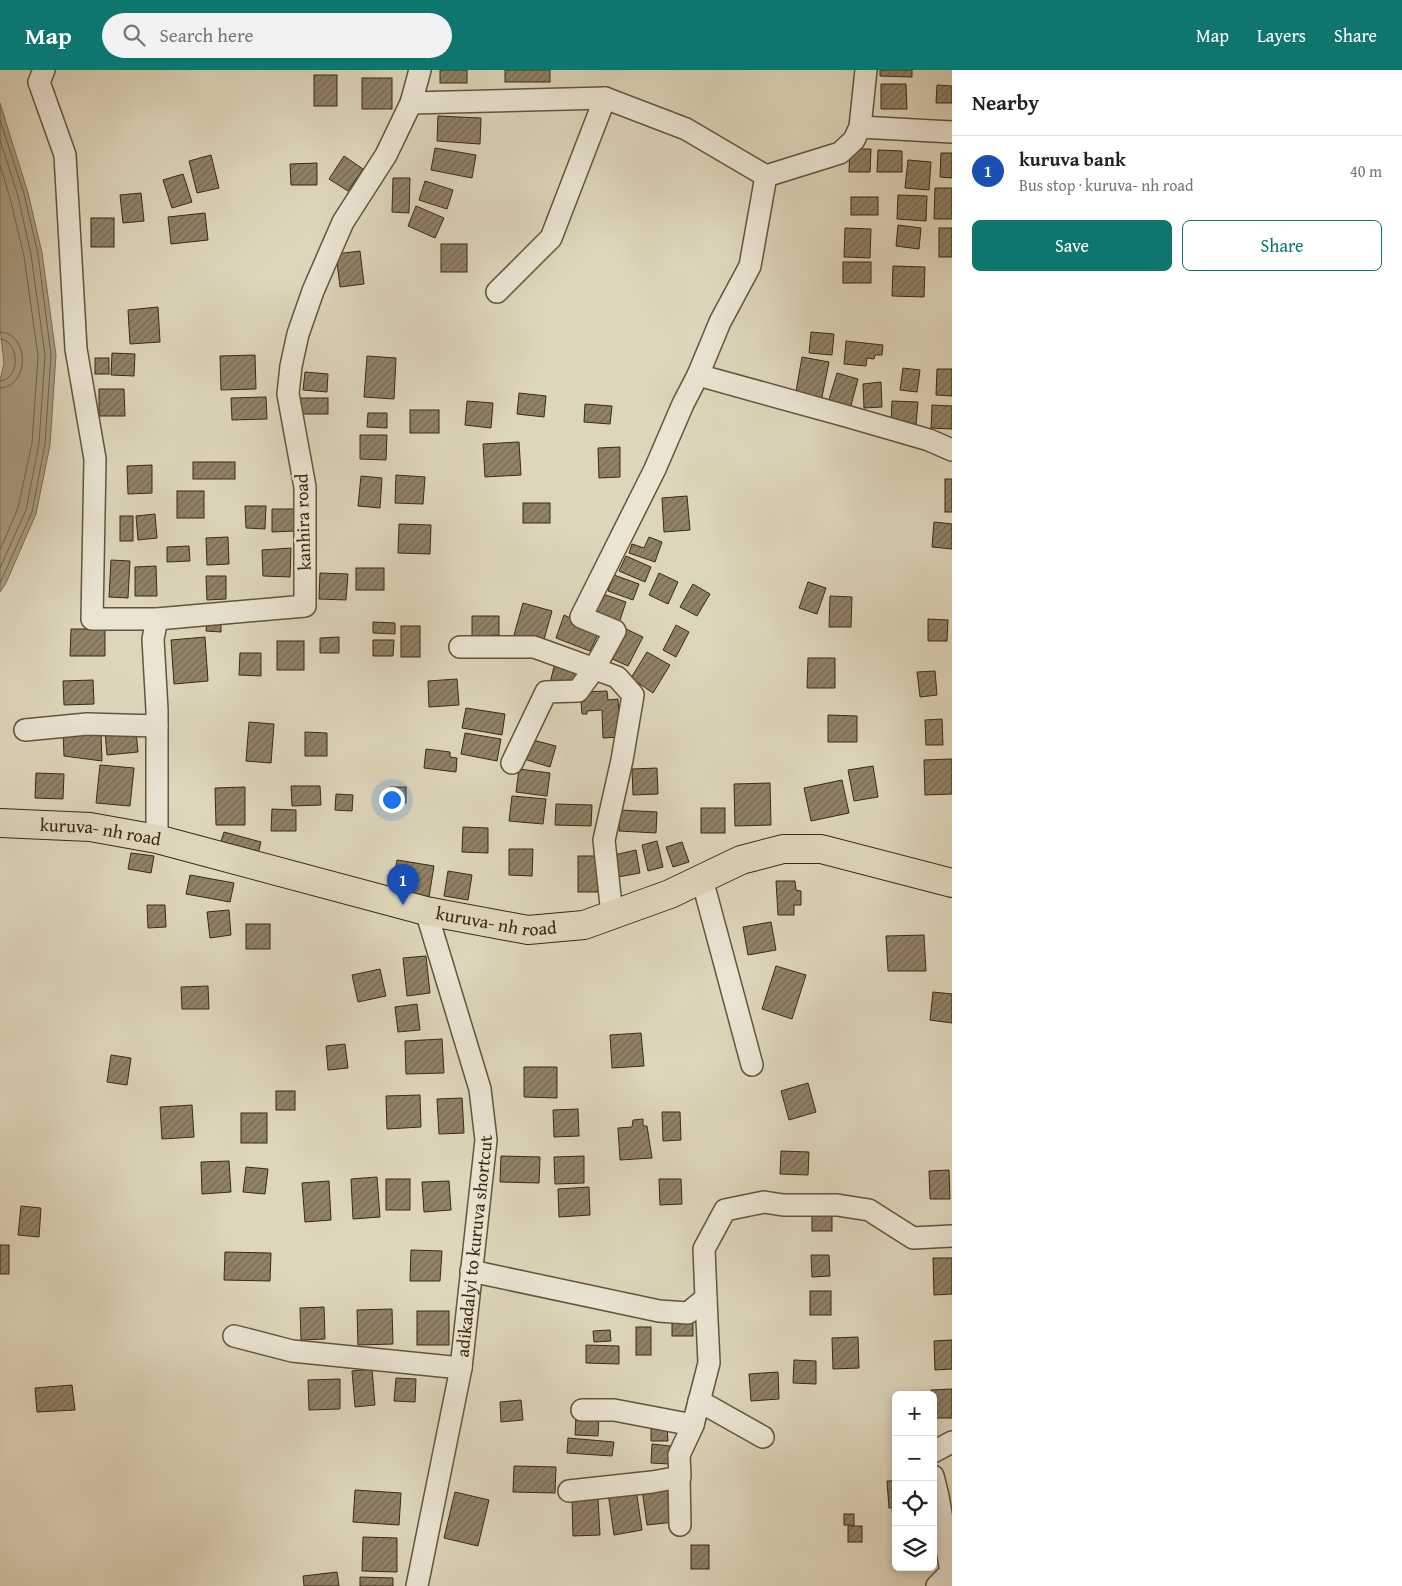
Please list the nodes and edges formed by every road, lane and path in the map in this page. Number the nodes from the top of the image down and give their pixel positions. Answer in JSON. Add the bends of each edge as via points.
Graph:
{"nodes":[{"id":1,"x":44,"y":70,"type":"edge"},
{"id":2,"x":420,"y":70,"type":"edge"},
{"id":3,"x":866,"y":70,"type":"edge"},
{"id":4,"x":605,"y":98,"type":"junction"},
{"id":5,"x":411,"y":103,"type":"junction"},
{"id":6,"x":860,"y":127,"type":"junction"},
{"id":7,"x":952,"y":132,"type":"edge"},
{"id":8,"x":766,"y":176,"type":"junction"},
{"id":9,"x":497,"y":292,"type":"dead end"},
{"id":10,"x":698,"y":375,"type":"junction"},
{"id":11,"x":952,"y":450,"type":"edge"},
{"id":12,"x":157,"y":619,"type":"junction"},
{"id":13,"x":460,"y":647,"type":"dead end"},
{"id":14,"x":594,"y":669,"type":"junction"},
{"id":15,"x":157,"y":726,"type":"junction"},
{"id":16,"x":25,"y":730,"type":"dead end"},
{"id":17,"x":512,"y":763,"type":"dead end"},
{"id":18,"x":0,"y":823,"type":"edge"},
{"id":19,"x":158,"y":839,"type":"junction"},
{"id":20,"x":702,"y":879,"type":"junction"},
{"id":21,"x":952,"y":883,"type":"edge"},
{"id":22,"x":426,"y":910,"type":"junction"},
{"id":23,"x":612,"y":915,"type":"junction"},
{"id":24,"x":752,"y":1065,"type":"dead end"},
{"id":25,"x":952,"y":1236,"type":"edge"},
{"id":26,"x":471,"y":1271,"type":"junction"},
{"id":27,"x":706,"y":1298,"type":"junction"},
{"id":28,"x":234,"y":1336,"type":"dead end"},
{"id":29,"x":460,"y":1368,"type":"junction"},
{"id":30,"x":699,"y":1401,"type":"junction"},
{"id":31,"x":582,"y":1410,"type":"dead end"},
{"id":32,"x":693,"y":1425,"type":"junction"},
{"id":33,"x":763,"y":1437,"type":"dead end"},
{"id":34,"x":952,"y":1442,"type":"edge"},
{"id":35,"x":937,"y":1450,"type":"edge"},
{"id":36,"x":678,"y":1477,"type":"junction"},
{"id":37,"x":934,"y":1481,"type":"edge"},
{"id":38,"x":569,"y":1491,"type":"dead end"},
{"id":39,"x":680,"y":1526,"type":"dead end"},
{"id":40,"x":417,"y":1586,"type":"edge"},
{"id":41,"x":938,"y":1586,"type":"edge"}],
"edges":[{"from":1,"to":12,"type":"street","via":[[39,82],[64,155],[76,349],[95,459],[92,619]]},
{"from":2,"to":5,"type":"street","name":"kanhira road"},
{"from":3,"to":6,"type":"street"},
{"from":4,"to":5,"type":"street"},
{"from":4,"to":8,"type":"street","via":[[686,129]]},
{"from":4,"to":9,"type":"street","via":[[551,238]]},
{"from":5,"to":12,"type":"street","name":"kanhira road","via":[[386,155],[343,222],[313,291],[291,366],[288,394],[305,487],[305,606]]},
{"from":6,"to":7,"type":"street"},
{"from":6,"to":8,"type":"street","via":[[854,140],[840,153]]},
{"from":8,"to":10,"type":"street","via":[[750,266],[720,322]]},
{"from":10,"to":11,"type":"street","via":[[929,440]]},
{"from":10,"to":14,"type":"street","via":[[581,617],[615,631]]},
{"from":12,"to":15,"type":"street","via":[[153,638]]},
{"from":13,"to":14,"type":"street","via":[[534,647]]},
{"from":14,"to":17,"type":"street","via":[[578,691],[546,692]]},
{"from":14,"to":23,"type":"street","via":[[617,677],[633,695],[604,840]]},
{"from":15,"to":16,"type":"street","via":[[87,724]]},
{"from":15,"to":19,"type":"street"},
{"from":18,"to":19,"type":"main road","name":"kuruva- nh road","via":[[90,827]]},
{"from":19,"to":22,"type":"main road","name":"kuruva- nh road"},
{"from":20,"to":21,"type":"main road","name":"kuruva- nh road","via":[[741,860],[783,849],[821,849]]},
{"from":20,"to":23,"type":"main road","name":"kuruva- nh road"},
{"from":20,"to":24,"type":"street"},
{"from":22,"to":23,"type":"main road","name":"kuruva- nh road","via":[[528,930],[584,925]]},
{"from":22,"to":26,"type":"street","name":"adikadalyi to kuruva shortcut","via":[[480,1089],[486,1140]]},
{"from":25,"to":27,"type":"street","via":[[913,1238],[869,1210],[837,1205],[764,1202],[725,1210],[704,1249]]},
{"from":26,"to":27,"type":"street","via":[[659,1311],[688,1313]]},
{"from":26,"to":29,"type":"street","name":"adikadalyi to kuruva shortcut"},
{"from":27,"to":30,"type":"street","via":[[709,1363]]},
{"from":28,"to":29,"type":"street","via":[[292,1351]]},
{"from":29,"to":40,"type":"street","name":"adikadalyi to kuruva shortcut"},
{"from":30,"to":32,"type":"street"},
{"from":30,"to":33,"type":"street"},
{"from":31,"to":32,"type":"street","via":[[614,1410]]},
{"from":32,"to":36,"type":"street","via":[[679,1455]]},
{"from":34,"to":35,"type":"street"},
{"from":36,"to":38,"type":"street"},
{"from":36,"to":39,"type":"street"},
{"from":37,"to":41,"type":"street","via":[[951,1572]]}]}
